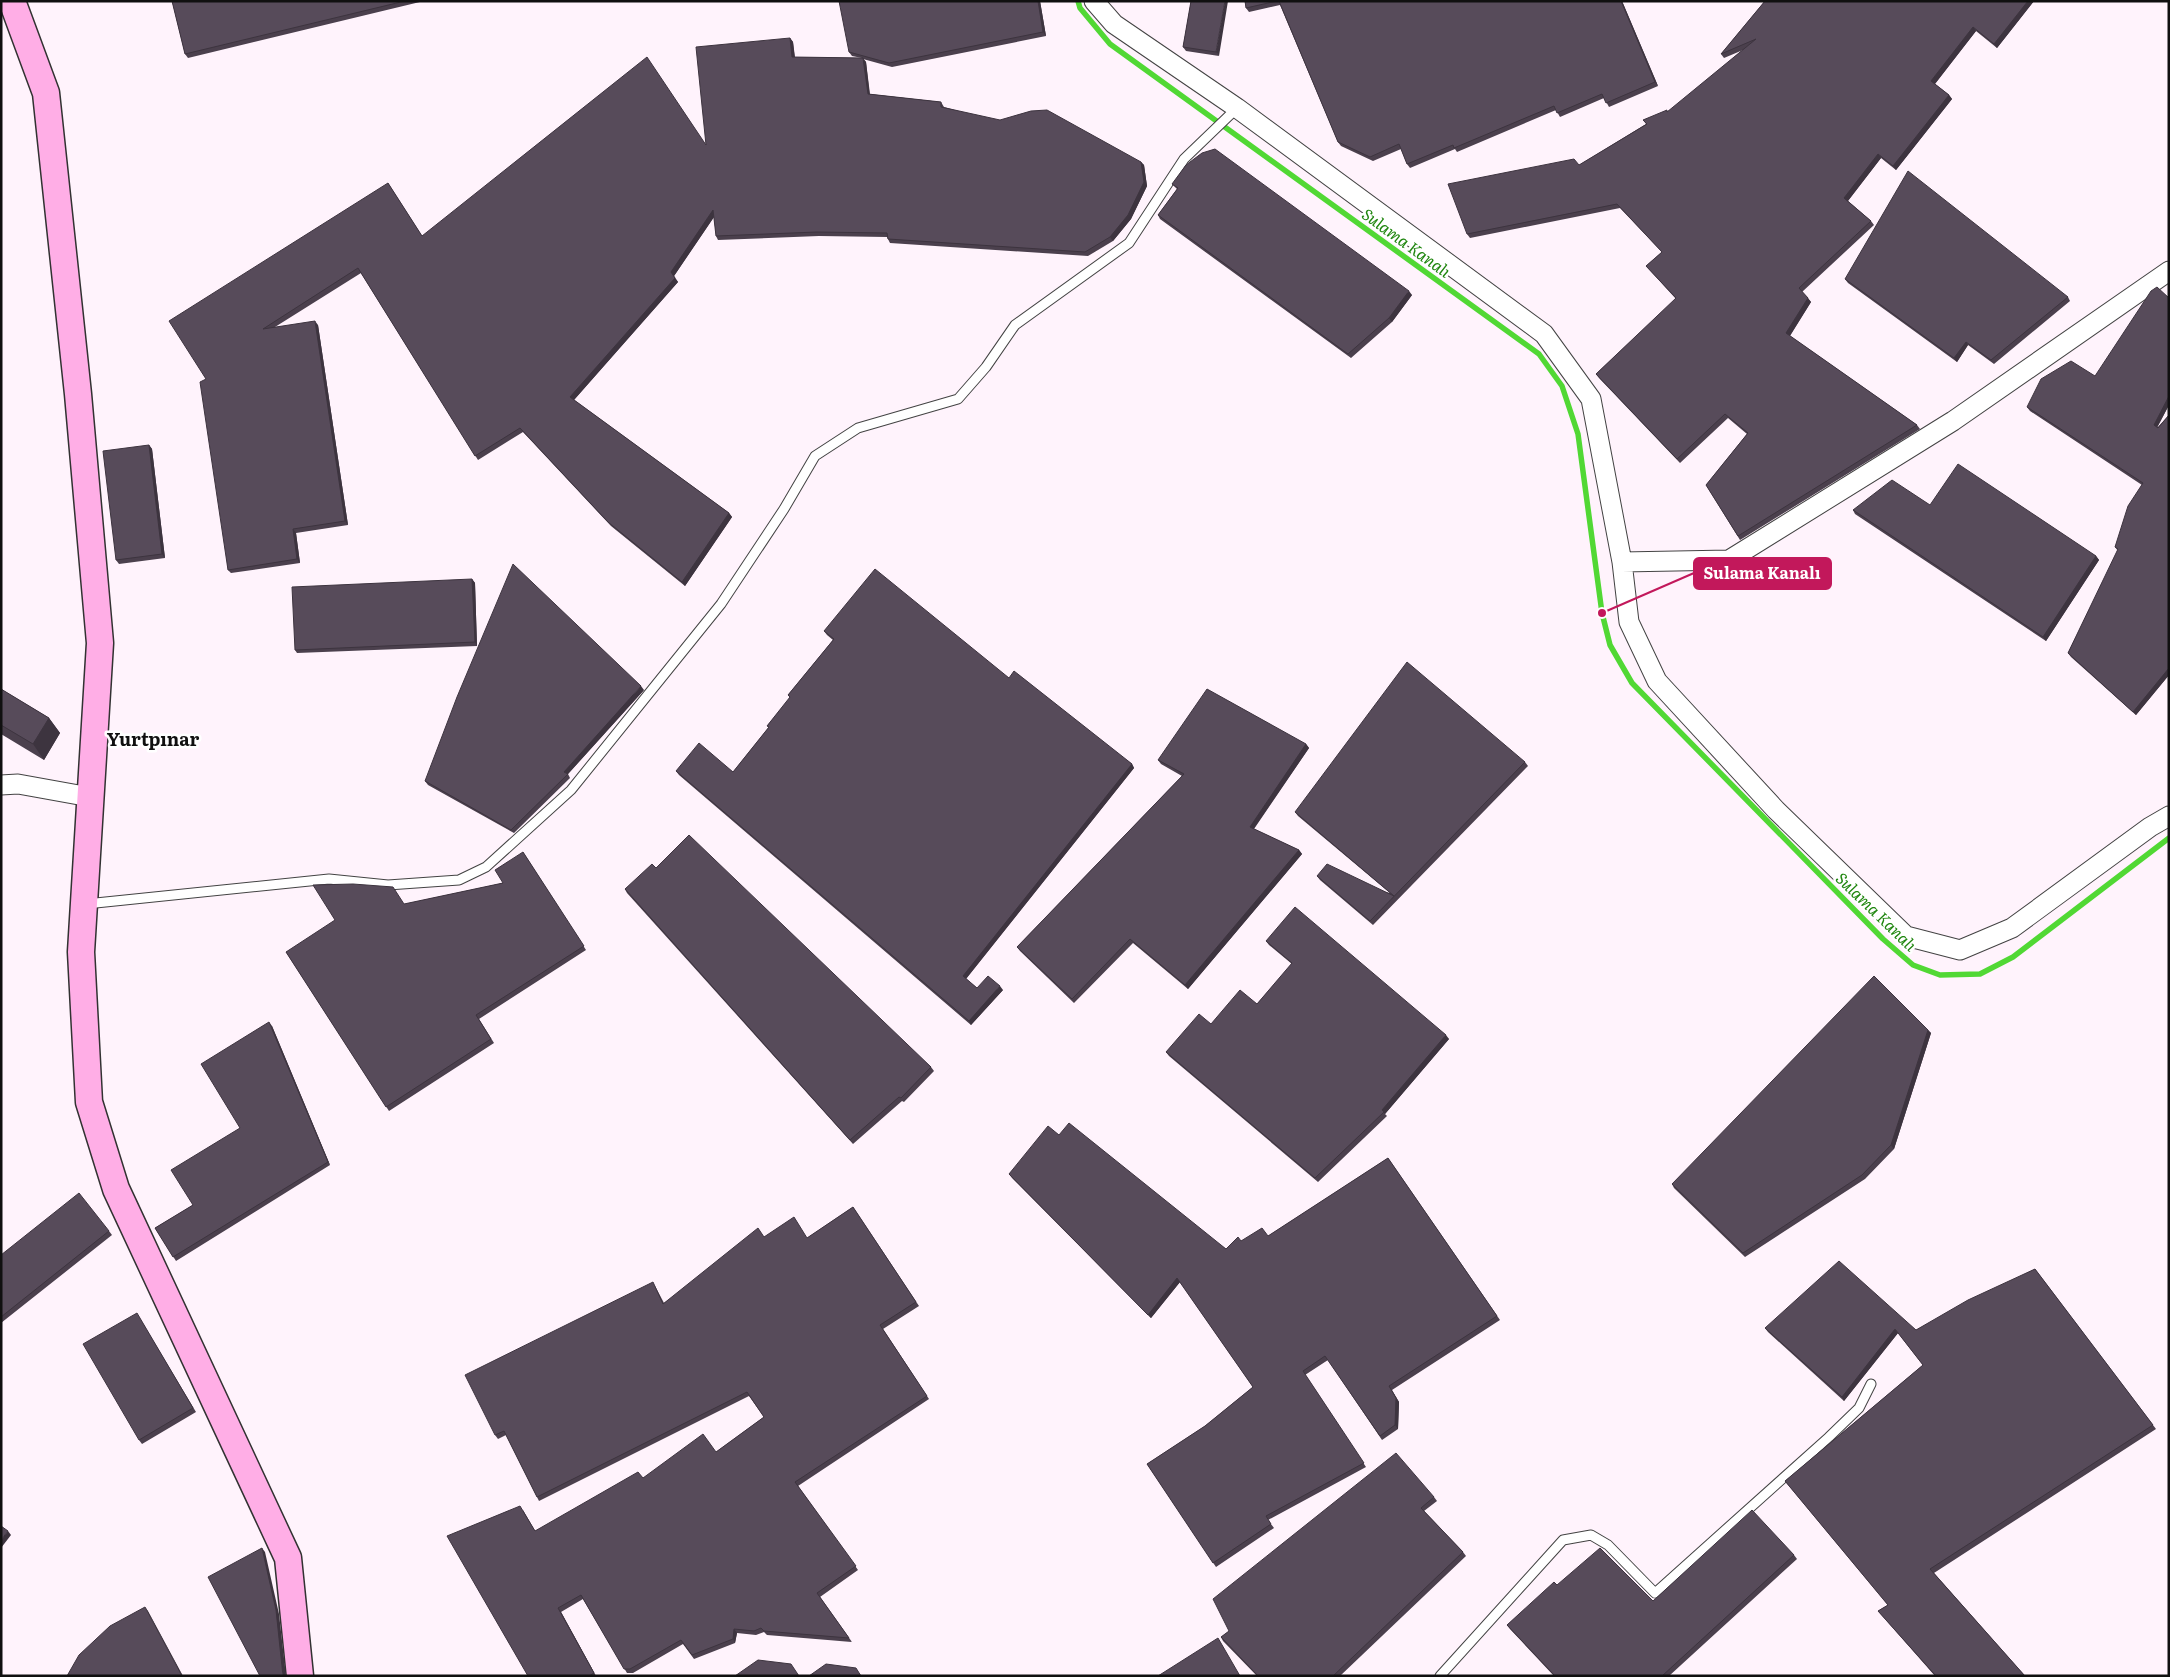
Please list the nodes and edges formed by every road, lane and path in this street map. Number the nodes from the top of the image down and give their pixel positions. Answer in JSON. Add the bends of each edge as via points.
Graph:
{"nodes":[{"id":1,"x":12,"y":1,"type":"edge"},
{"id":2,"x":1094,"y":1,"type":"edge"},
{"id":3,"x":1236,"y":108,"type":"junction"},
{"id":4,"x":2169,"y":271,"type":"edge"},
{"id":5,"x":1622,"y":562,"type":"junction"},
{"id":6,"x":1,"y":786,"type":"edge"},
{"id":7,"x":90,"y":797,"type":"junction"},
{"id":8,"x":2169,"y":816,"type":"edge"},
{"id":9,"x":84,"y":905,"type":"junction"},
{"id":10,"x":1871,"y":1384,"type":"dead end"},
{"id":11,"x":300,"y":1676,"type":"edge"},
{"id":12,"x":1440,"y":1676,"type":"edge"}],
"edges":[{"from":1,"to":7,"type":"street","via":[[46,93],[78,394],[100,643]]},
{"from":2,"to":3,"type":"street","via":[[1114,24]]},
{"from":3,"to":5,"type":"street","via":[[1544,334],[1591,399]]},
{"from":3,"to":9,"type":"lane","via":[[1184,159],[1129,242],[1015,325],[986,367],[958,399],[858,428],[815,456],[721,604],[571,790],[486,867],[459,880],[388,885],[329,879]]},
{"from":4,"to":5,"type":"street","via":[[1953,421],[1729,560]]},
{"from":5,"to":8,"type":"street","via":[[1628,622],[1657,681],[1776,810],[1906,936],[1960,950],[2012,928]]},
{"from":6,"to":7,"type":"street","via":[[18,784]]},
{"from":7,"to":9,"type":"street"},
{"from":9,"to":11,"type":"street","via":[[81,952],[89,1102],[116,1188],[288,1558]]},
{"from":10,"to":12,"type":"lane","via":[[1859,1408],[1655,1593],[1608,1545],[1591,1535],[1563,1540]]}]}
